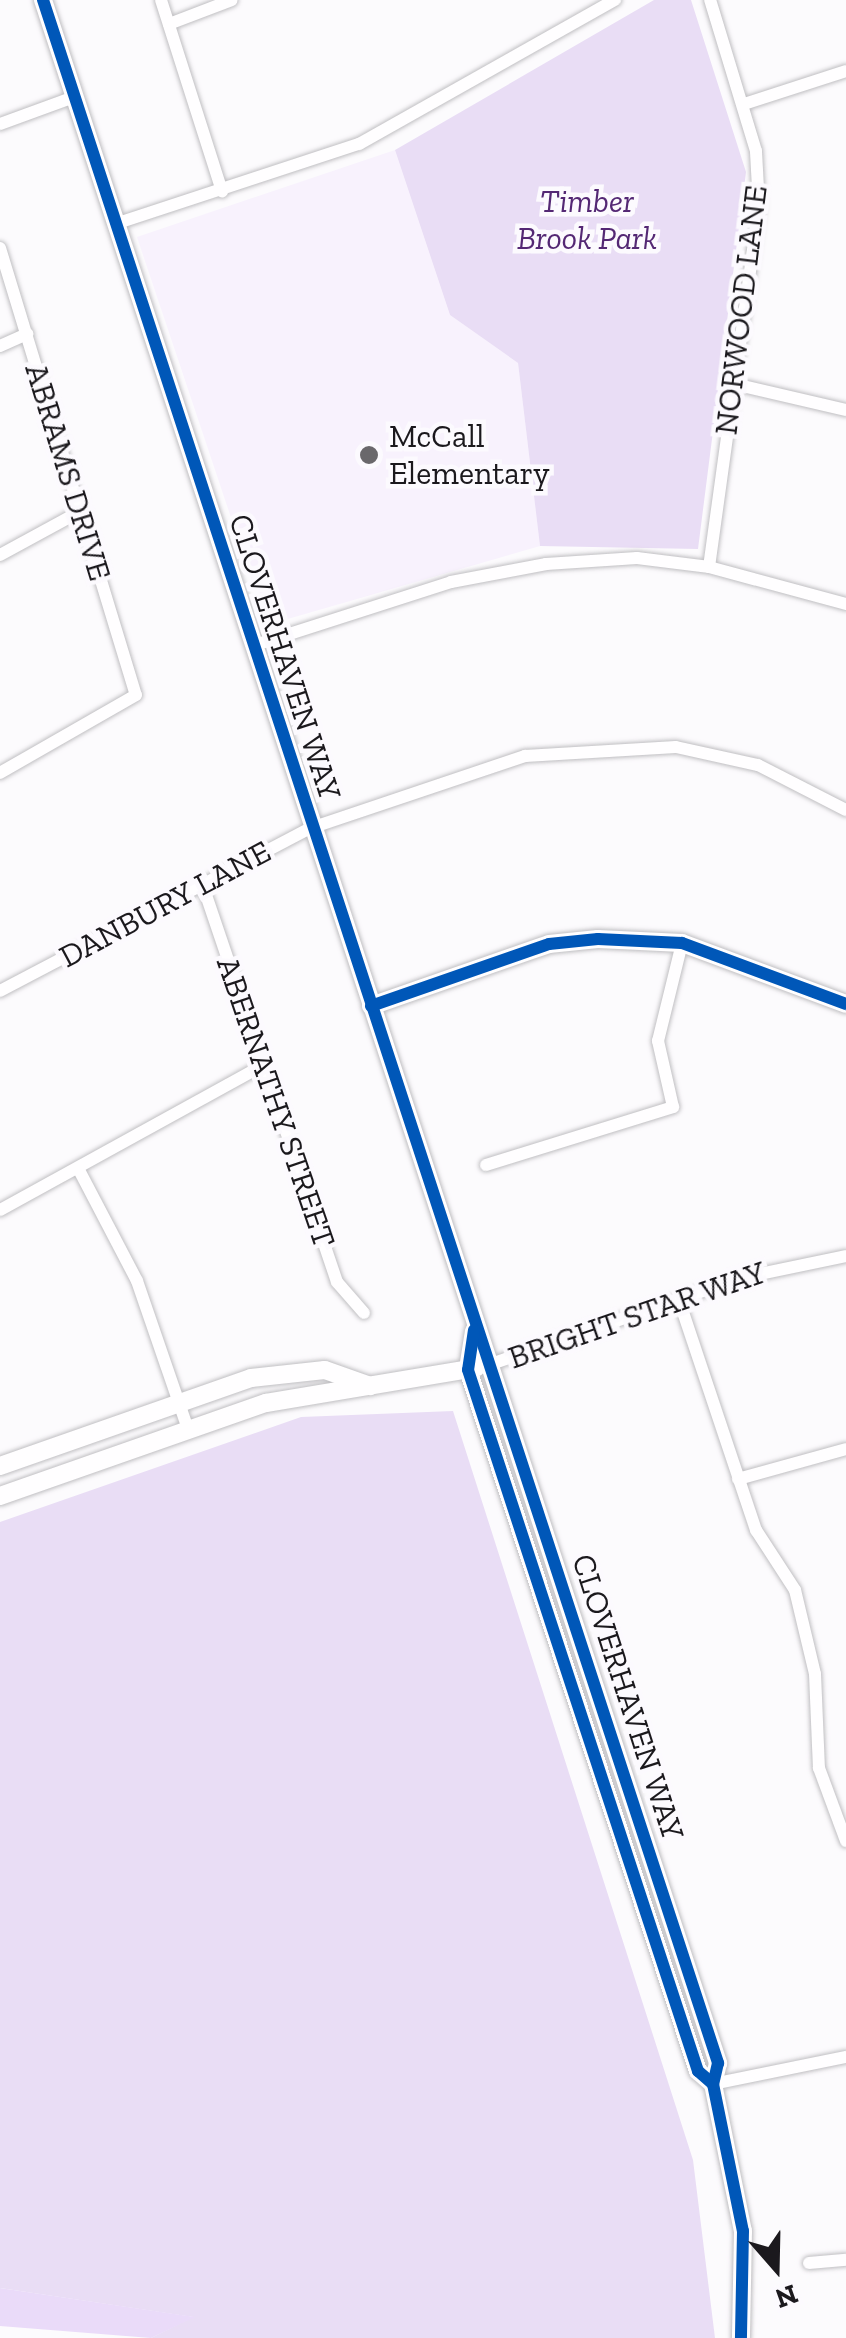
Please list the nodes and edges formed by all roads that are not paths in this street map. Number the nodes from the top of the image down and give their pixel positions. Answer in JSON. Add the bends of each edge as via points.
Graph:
{"nodes":[{"id":1,"x":43,"y":0,"type":"edge"},
{"id":2,"x":161,"y":0,"type":"edge"},
{"id":3,"x":232,"y":0,"type":"edge"},
{"id":4,"x":614,"y":0,"type":"edge"},
{"id":5,"x":710,"y":0,"type":"edge"},
{"id":6,"x":169,"y":24,"type":"junction"},
{"id":7,"x":846,"y":72,"type":"edge"},
{"id":8,"x":74,"y":97,"type":"junction"},
{"id":9,"x":744,"y":104,"type":"junction"},
{"id":10,"x":0,"y":124,"type":"edge"},
{"id":11,"x":222,"y":191,"type":"junction"},
{"id":12,"x":116,"y":224,"type":"junction"},
{"id":13,"x":0,"y":248,"type":"edge"},
{"id":14,"x":27,"y":334,"type":"junction"},
{"id":15,"x":0,"y":346,"type":"edge"},
{"id":16,"x":734,"y":384,"type":"junction"},
{"id":17,"x":846,"y":410,"type":"edge"},
{"id":18,"x":80,"y":512,"type":"junction"},
{"id":19,"x":0,"y":555,"type":"edge"},
{"id":20,"x":708,"y":567,"type":"junction"},
{"id":21,"x":846,"y":604,"type":"edge"},
{"id":22,"x":252,"y":646,"type":"junction"},
{"id":23,"x":0,"y":772,"type":"edge"},
{"id":24,"x":846,"y":810,"type":"edge"},
{"id":25,"x":311,"y":828,"type":"junction"},
{"id":26,"x":202,"y":883,"type":"junction"},
{"id":27,"x":682,"y":943,"type":"junction"},
{"id":28,"x":0,"y":991,"type":"edge"},
{"id":29,"x":846,"y":1004,"type":"edge"},
{"id":30,"x":372,"y":1006,"type":"junction"},
{"id":31,"x":264,"y":1065,"type":"junction"},
{"id":32,"x":486,"y":1165,"type":"dead end"},
{"id":33,"x":78,"y":1168,"type":"junction"},
{"id":34,"x":0,"y":1210,"type":"edge"},
{"id":35,"x":846,"y":1256,"type":"edge"},
{"id":36,"x":679,"y":1300,"type":"junction"},
{"id":37,"x":364,"y":1313,"type":"dead end"},
{"id":38,"x":474,"y":1330,"type":"junction"},
{"id":39,"x":491,"y":1364,"type":"junction"},
{"id":40,"x":468,"y":1370,"type":"junction"},
{"id":41,"x":370,"y":1386,"type":"junction"},
{"id":42,"x":178,"y":1400,"type":"junction"},
{"id":43,"x":188,"y":1429,"type":"junction"},
{"id":44,"x":846,"y":1448,"type":"edge"},
{"id":45,"x":0,"y":1466,"type":"edge"},
{"id":46,"x":738,"y":1479,"type":"junction"},
{"id":47,"x":0,"y":1496,"type":"edge"},
{"id":48,"x":844,"y":1842,"type":"edge"},
{"id":49,"x":846,"y":2057,"type":"edge"},
{"id":50,"x":714,"y":2084,"type":"junction"},
{"id":51,"x":846,"y":2260,"type":"edge"},
{"id":52,"x":809,"y":2263,"type":"dead end"},
{"id":53,"x":741,"y":2338,"type":"edge"}],
"edges":[{"from":1,"to":8,"type":"street","name":"CLOVERHAVEN WAY"},
{"from":2,"to":6,"type":"street"},
{"from":3,"to":6,"type":"street"},
{"from":4,"to":11,"type":"street","via":[[359,144]]},
{"from":5,"to":9,"type":"street","name":"NORWOOD LANE"},
{"from":6,"to":11,"type":"street"},
{"from":7,"to":9,"type":"street"},
{"from":8,"to":10,"type":"street"},
{"from":8,"to":12,"type":"street","name":"CLOVERHAVEN WAY"},
{"from":9,"to":16,"type":"street","name":"NORWOOD LANE","via":[[759,207]]},
{"from":11,"to":12,"type":"street"},
{"from":12,"to":22,"type":"street","name":"CLOVERHAVEN WAY"},
{"from":13,"to":14,"type":"street","name":"ABRAMS DRIVE"},
{"from":14,"to":15,"type":"street"},
{"from":14,"to":18,"type":"street","name":"ABRAMS DRIVE"},
{"from":16,"to":17,"type":"street"},
{"from":16,"to":20,"type":"street","name":"NORWOOD LANE"},
{"from":18,"to":19,"type":"street"},
{"from":18,"to":23,"type":"street","name":"ABRAMS DRIVE","via":[[136,695]]},
{"from":20,"to":21,"type":"street"},
{"from":20,"to":22,"type":"street","via":[[637,558],[501,570]]},
{"from":22,"to":25,"type":"street","name":"CLOVERHAVEN WAY"},
{"from":24,"to":25,"type":"street","name":"DANBURY LANE","via":[[758,765],[635,744],[526,756]]},
{"from":25,"to":26,"type":"street","name":"DANBURY LANE"},
{"from":25,"to":30,"type":"street","name":"CLOVERHAVEN WAY"},
{"from":26,"to":28,"type":"street","name":"DANBURY LANE"},
{"from":26,"to":31,"type":"street","name":"ABERNATHY STREET"},
{"from":27,"to":29,"type":"street"},
{"from":27,"to":30,"type":"street","via":[[549,944]]},
{"from":27,"to":32,"type":"street","via":[[658,1041],[673,1107]]},
{"from":30,"to":38,"type":"street","name":"CLOVERHAVEN WAY"},
{"from":31,"to":33,"type":"street"},
{"from":31,"to":37,"type":"street","name":"ABERNATHY STREET","via":[[337,1282]]},
{"from":33,"to":34,"type":"street"},
{"from":33,"to":42,"type":"street","via":[[136,1281]]},
{"from":35,"to":36,"type":"street","name":"BRIGHT STAR WAY"},
{"from":36,"to":39,"type":"street","name":"BRIGHT STAR WAY"},
{"from":36,"to":46,"type":"street"},
{"from":38,"to":39,"type":"street","name":"CLOVERHAVEN WAY"},
{"from":38,"to":40,"type":"street","name":"CLOVERHAVEN WAY"},
{"from":39,"to":40,"type":"street","name":"BRIGHT STAR WAY"},
{"from":39,"to":50,"type":"street","name":"CLOVERHAVEN WAY","via":[[718,2063]]},
{"from":40,"to":41,"type":"street","name":"BRIGHT STAR WAY"},
{"from":40,"to":50,"type":"street","name":"CLOVERHAVEN WAY","via":[[698,2072]]},
{"from":41,"to":42,"type":"street","name":"BRIGHT STAR WAY","via":[[325,1370]]},
{"from":41,"to":43,"type":"street","name":"BRIGHT STAR WAY","via":[[266,1403]]},
{"from":42,"to":43,"type":"street"},
{"from":42,"to":45,"type":"street","name":"BRIGHT STAR WAY"},
{"from":43,"to":47,"type":"street","name":"BRIGHT STAR WAY"},
{"from":44,"to":46,"type":"street"},
{"from":46,"to":48,"type":"street","via":[[756,1530],[795,1590],[815,1674],[819,1768]]},
{"from":49,"to":50,"type":"street"},
{"from":50,"to":53,"type":"street","name":"CLOVERHAVEN WAY","via":[[739,2195]]},
{"from":51,"to":52,"type":"street"}]}
